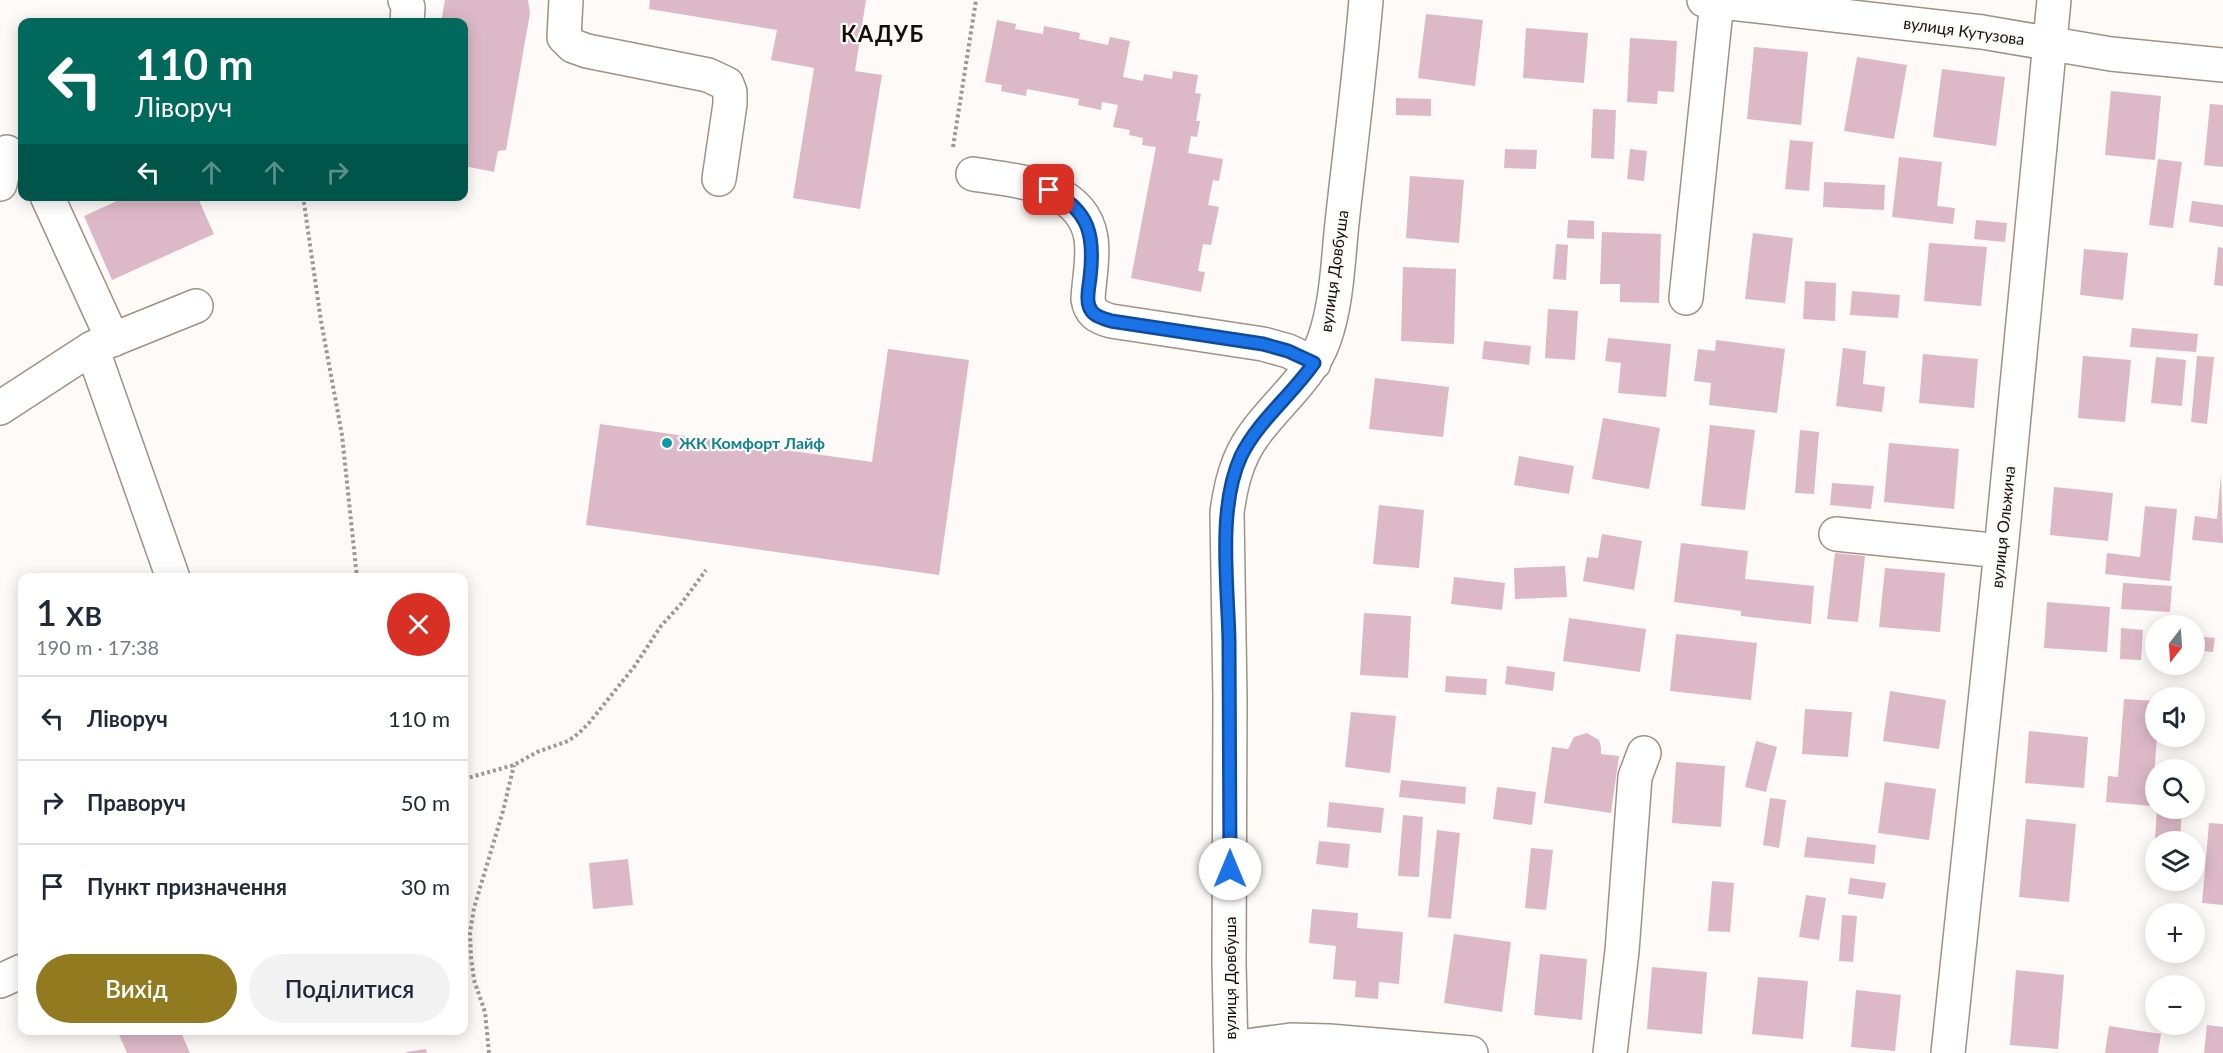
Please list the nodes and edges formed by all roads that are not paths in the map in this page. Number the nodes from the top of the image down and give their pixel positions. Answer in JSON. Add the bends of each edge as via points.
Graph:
{"nodes":[{"id":1,"x":405,"y":0,"type":"edge"},
{"id":2,"x":566,"y":0,"type":"edge"},
{"id":3,"x":1366,"y":0,"type":"edge"},
{"id":4,"x":2054,"y":0,"type":"edge"},
{"id":5,"x":1710,"y":1,"type":"edge"},
{"id":6,"x":407,"y":18,"type":"edge"},
{"id":7,"x":2049,"y":43,"type":"junction"},
{"id":8,"x":2223,"y":65,"type":"edge"},
{"id":9,"x":10,"y":150,"type":"edge"},
{"id":10,"x":973,"y":174,"type":"road end"},
{"id":11,"x":719,"y":179,"type":"dead end"},
{"id":12,"x":0,"y":184,"type":"edge"},
{"id":13,"x":49,"y":201,"type":"edge"},
{"id":14,"x":1686,"y":298,"type":"dead end"},
{"id":15,"x":196,"y":306,"type":"dead end"},
{"id":16,"x":102,"y":344,"type":"junction"},
{"id":17,"x":1314,"y":363,"type":"junction"},
{"id":18,"x":0,"y":408,"type":"edge"},
{"id":19,"x":1836,"y":534,"type":"dead end"},
{"id":20,"x":2001,"y":551,"type":"junction"},
{"id":21,"x":171,"y":573,"type":"edge"},
{"id":22,"x":1644,"y":753,"type":"dead end"},
{"id":23,"x":18,"y":973,"type":"edge"},
{"id":24,"x":0,"y":981,"type":"edge"},
{"id":25,"x":1231,"y":1050,"type":"edge"},
{"id":26,"x":1471,"y":1053,"type":"edge"},
{"id":27,"x":1610,"y":1053,"type":"edge"},
{"id":28,"x":1948,"y":1053,"type":"edge"}],
"edges":[{"from":1,"to":6,"type":"street"},
{"from":2,"to":11,"type":"street","via":[[564,37],[573,46],[708,75],[727,84],[730,104]]},
{"from":3,"to":17,"type":"street","name":"вулиця Довбуша","via":[[1333,296],[1325,338]]},
{"from":4,"to":7,"type":"street","name":"вулиця Ольжича"},
{"from":5,"to":7,"type":"street","name":"вулиця Кутузова"},
{"from":5,"to":14,"type":"street"},
{"from":7,"to":8,"type":"street","name":"вулиця Кутузова","via":[[2111,54]]},
{"from":7,"to":20,"type":"street","name":"вулиця Ольжича"},
{"from":9,"to":12,"type":"street"},
{"from":10,"to":17,"type":"street","via":[[1049,190],[1071,203],[1083,216],[1091,240],[1088,299],[1094,314],[1111,321],[1263,344]]},
{"from":13,"to":16,"type":"street"},
{"from":15,"to":16,"type":"street"},
{"from":16,"to":18,"type":"street"},
{"from":16,"to":21,"type":"street"},
{"from":17,"to":25,"type":"street","name":"вулиця Довбуша","via":[[1241,456],[1227,512]]},
{"from":19,"to":20,"type":"street"},
{"from":20,"to":28,"type":"street","name":"вулиця Ольжича"},
{"from":22,"to":27,"type":"street","via":[[1635,777]]},
{"from":23,"to":24,"type":"street"},
{"from":25,"to":26,"type":"street","via":[[1270,1042],[1317,1041]]}]}
